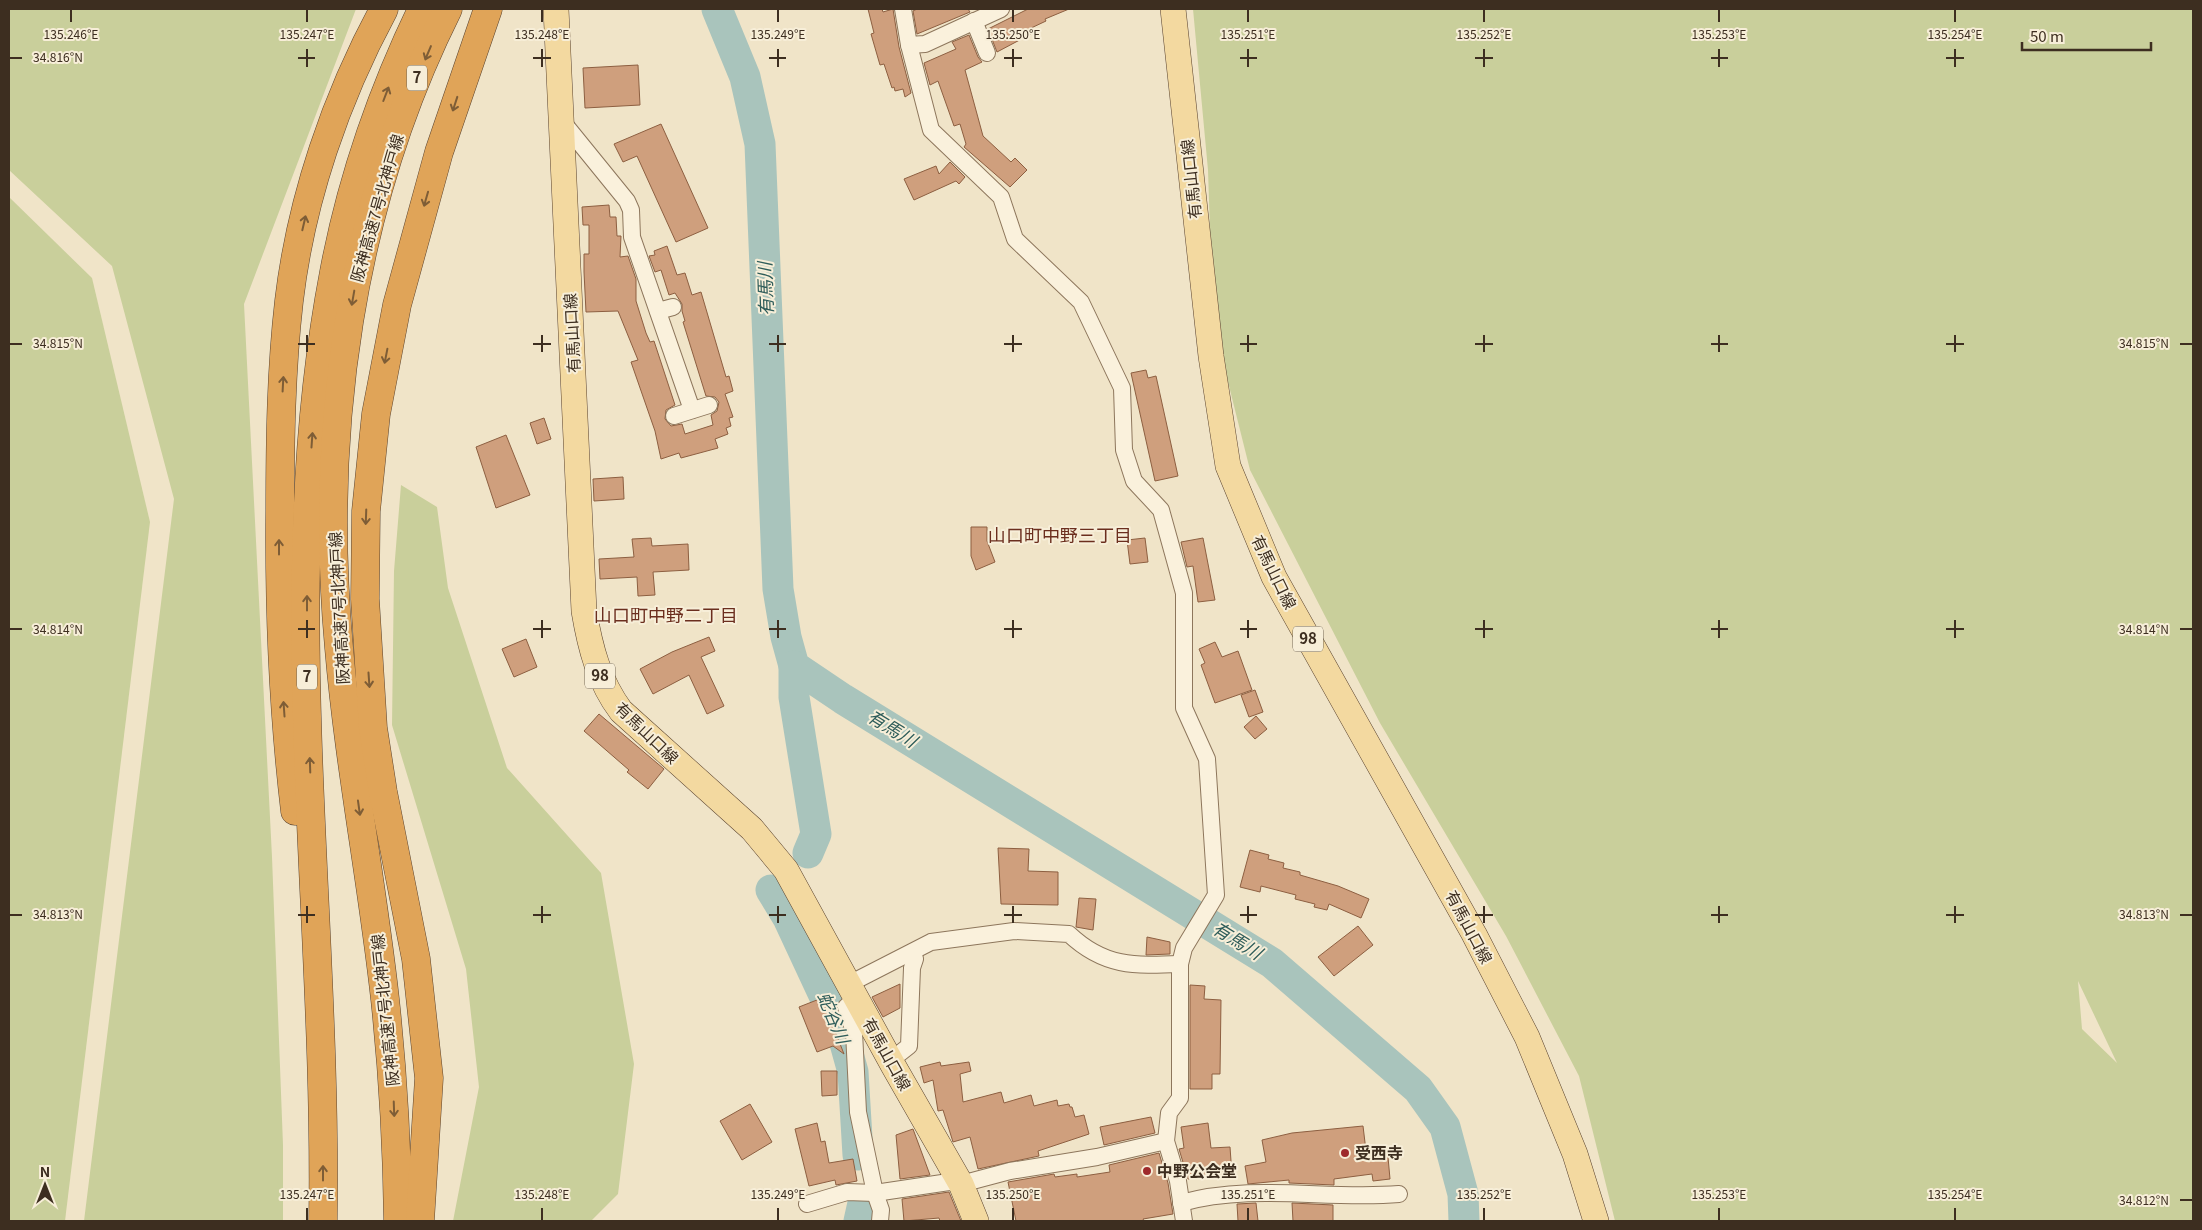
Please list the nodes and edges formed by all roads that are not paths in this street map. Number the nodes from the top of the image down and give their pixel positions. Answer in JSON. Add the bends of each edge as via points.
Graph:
{"nodes":[{"id":1,"x":384,"y":9,"type":"edge"},
{"id":2,"x":422,"y":9,"type":"edge"},
{"id":3,"x":448,"y":9,"type":"edge"},
{"id":4,"x":488,"y":9,"type":"edge"},
{"id":5,"x":556,"y":9,"type":"edge"},
{"id":6,"x":904,"y":9,"type":"edge"},
{"id":7,"x":1001,"y":9,"type":"edge"},
{"id":8,"x":1172,"y":9,"type":"edge"},
{"id":9,"x":974,"y":21,"type":"junction"},
{"id":10,"x":909,"y":45,"type":"junction"},
{"id":11,"x":987,"y":53,"type":"dead end"},
{"id":12,"x":562,"y":121,"type":"junction"},
{"id":13,"x":380,"y":144,"type":"junction"},
{"id":14,"x":708,"y":405,"type":"dead end"},
{"id":15,"x":692,"y":410,"type":"junction"},
{"id":16,"x":674,"y":416,"type":"dead end"},
{"id":17,"x":913,"y":952,"type":"junction"},
{"id":18,"x":1182,"y":956,"type":"junction"},
{"id":19,"x":852,"y":991,"type":"junction"},
{"id":20,"x":320,"y":1036,"type":"junction"},
{"id":21,"x":890,"y":1061,"type":"junction"},
{"id":22,"x":1166,"y":1141,"type":"junction"},
{"id":23,"x":961,"y":1184,"type":"junction"},
{"id":24,"x":874,"y":1193,"type":"junction"},
{"id":25,"x":1399,"y":1194,"type":"dead end"},
{"id":26,"x":1181,"y":1203,"type":"junction"},
{"id":27,"x":807,"y":1204,"type":"dead end"},
{"id":28,"x":323,"y":1221,"type":"edge"},
{"id":29,"x":398,"y":1221,"type":"edge"},
{"id":30,"x":420,"y":1221,"type":"edge"},
{"id":31,"x":880,"y":1221,"type":"edge"},
{"id":32,"x":976,"y":1221,"type":"edge"},
{"id":33,"x":1184,"y":1221,"type":"edge"},
{"id":34,"x":1596,"y":1221,"type":"edge"}],
"edges":[{"from":20,"to":1,"type":"highway","one_way":true,"via":[[281,668],[281,419],[289,300],[305,215],[330,131]]},
{"from":13,"to":2,"type":"highway","name":"阪神高速7号北神戸線","number":"7","one_way":true},
{"from":3,"to":13,"type":"highway","name":"阪神高速7号北神戸線","number":"7","one_way":true,"via":[[414,85]]},
{"from":4,"to":30,"type":"highway","one_way":true,"via":[[439,152],[386,354],[370,463],[364,556],[376,752],[416,959],[429,1078]]},
{"from":5,"to":12,"type":"main road","name":"有馬山口線","number":"98"},
{"from":6,"to":10,"type":"street"},
{"from":7,"to":9,"type":"street"},
{"from":8,"to":34,"type":"main road","name":"有馬山口線","number":"98","via":[[1211,356],[1228,466],[1274,577],[1474,934],[1527,1037],[1575,1154]]},
{"from":9,"to":10,"type":"street","via":[[925,44]]},
{"from":9,"to":11,"type":"street"},
{"from":10,"to":18,"type":"street","via":[[931,130],[1001,197],[1015,239],[1081,302],[1122,388],[1124,450],[1134,481],[1161,510],[1184,593],[1184,708],[1207,759],[1216,895]]},
{"from":12,"to":15,"type":"street","via":[[631,210],[632,237],[666,308]]},
{"from":12,"to":19,"type":"main road","name":"有馬山口線","number":"98","via":[[584,611],[601,676],[621,711],[752,829],[786,870]]},
{"from":20,"to":13,"type":"highway","name":"阪神高速7号北神戸線","number":"7","one_way":true,"via":[[308,684],[308,498],[322,345],[331,288],[350,204]]},
{"from":13,"to":29,"type":"highway","name":"阪神高速7号北神戸線","number":"7","one_way":true,"via":[[346,336],[333,493],[339,647],[385,997],[394,1098]]},
{"from":14,"to":15,"type":"street"},
{"from":15,"to":16,"type":"street"},
{"from":17,"to":18,"type":"street","via":[[931,942],[1014,931],[1069,934],[1086,950],[1117,962],[1145,966]]},
{"from":17,"to":19,"type":"street"},
{"from":17,"to":21,"type":"street","via":[[909,1046]]},
{"from":18,"to":22,"type":"street","via":[[1180,1098],[1169,1113]]},
{"from":19,"to":21,"type":"main road","name":"有馬山口線","number":"98"},
{"from":19,"to":24,"type":"street","via":[[846,1007],[854,1032],[858,1112]]},
{"from":28,"to":20,"type":"highway","name":"阪神高速7号北神戸線","number":"7","one_way":true},
{"from":21,"to":23,"type":"main road","name":"有馬山口線","number":"98"},
{"from":22,"to":23,"type":"street","via":[[1010,1171]]},
{"from":22,"to":26,"type":"street"},
{"from":23,"to":24,"type":"street","via":[[949,1182]]},
{"from":23,"to":32,"type":"main road","name":"有馬山口線","number":"98"},
{"from":24,"to":27,"type":"street","via":[[848,1192]]},
{"from":24,"to":31,"type":"street","via":[[881,1210]]},
{"from":25,"to":26,"type":"street","via":[[1258,1192],[1209,1195]]},
{"from":26,"to":33,"type":"street"}]}
